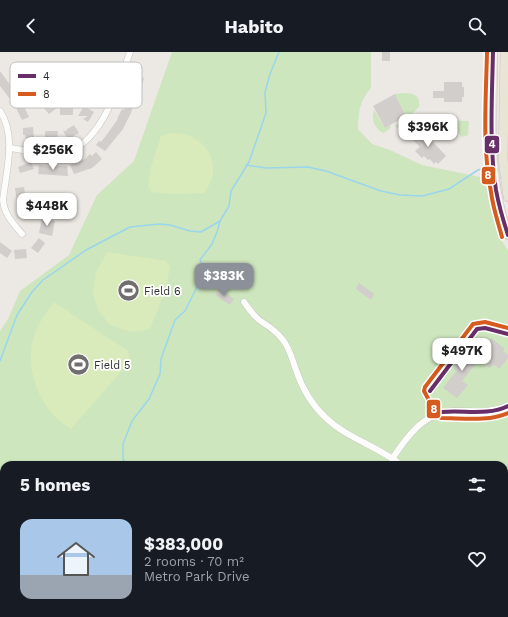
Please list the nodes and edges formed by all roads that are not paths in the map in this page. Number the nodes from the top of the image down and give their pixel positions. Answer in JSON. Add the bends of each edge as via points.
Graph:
{"nodes":[{"id":1,"x":130,"y":52,"type":"edge"},
{"id":2,"x":493,"y":52,"type":"edge"},
{"id":3,"x":505,"y":52,"type":"edge"},
{"id":4,"x":127,"y":62,"type":"edge"},
{"id":5,"x":109,"y":108,"type":"edge"},
{"id":6,"x":0,"y":111,"type":"edge"},
{"id":7,"x":9,"y":148,"type":"junction"},
{"id":8,"x":508,"y":197,"type":"edge"},
{"id":9,"x":22,"y":234,"type":"dead end"},
{"id":10,"x":508,"y":235,"type":"edge"},
{"id":11,"x":244,"y":302,"type":"dead end"},
{"id":12,"x":508,"y":406,"type":"edge"},
{"id":13,"x":392,"y":459,"type":"junction"},
{"id":14,"x":395,"y":461,"type":"edge"}],
"edges":[{"from":1,"to":4,"type":"street"},
{"from":2,"to":10,"type":"main road","via":[[493,163],[496,191]]},
{"from":3,"to":8,"type":"main road","via":[[504,159]]},
{"from":5,"to":7,"type":"street","via":[[91,134],[80,146],[72,150],[53,154]]},
{"from":6,"to":7,"type":"street","via":[[8,129]]},
{"from":7,"to":9,"type":"street","via":[[4,207]]},
{"from":11,"to":13,"type":"street","via":[[251,312],[283,339],[299,379],[325,417],[344,432]]},
{"from":12,"to":13,"type":"street","via":[[496,411],[442,412],[427,418],[407,437]]},
{"from":13,"to":14,"type":"street"}]}
